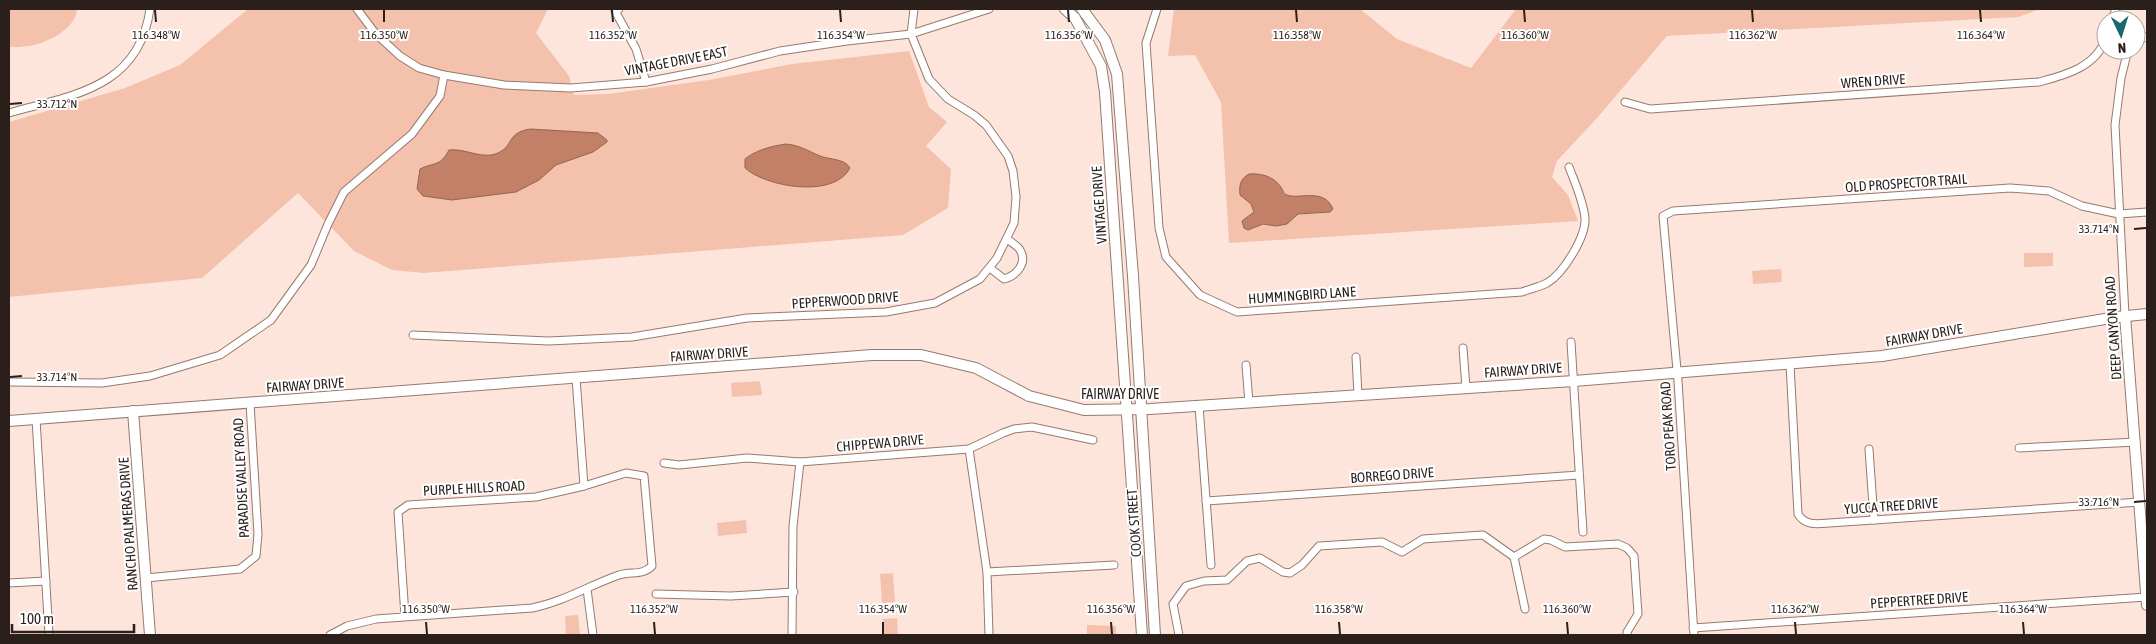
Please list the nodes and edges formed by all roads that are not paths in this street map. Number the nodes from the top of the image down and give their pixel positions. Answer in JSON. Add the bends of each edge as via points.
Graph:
{"nodes":[{"id":1,"x":150,"y":9,"type":"edge"},
{"id":2,"x":357,"y":9,"type":"edge"},
{"id":3,"x":619,"y":9,"type":"edge"},
{"id":4,"x":914,"y":9,"type":"edge"},
{"id":5,"x":989,"y":9,"type":"edge"},
{"id":6,"x":1066,"y":9,"type":"edge"},
{"id":7,"x":1082,"y":9,"type":"edge"},
{"id":8,"x":1157,"y":9,"type":"edge"},
{"id":9,"x":911,"y":34,"type":"junction"},
{"id":10,"x":2096,"y":55,"type":"edge"},
{"id":11,"x":2126,"y":60,"type":"edge"},
{"id":12,"x":444,"y":75,"type":"junction"},
{"id":13,"x":646,"y":82,"type":"junction"},
{"id":14,"x":1625,"y":102,"type":"dead end"},
{"id":15,"x":9,"y":113,"type":"edge"},
{"id":16,"x":1569,"y":167,"type":"dead end"},
{"id":17,"x":2147,"y":212,"type":"edge"},
{"id":18,"x":2119,"y":214,"type":"junction"},
{"id":19,"x":1663,"y":216,"type":"joint"},
{"id":20,"x":1007,"y":239,"type":"junction"},
{"id":21,"x":990,"y":268,"type":"junction"},
{"id":22,"x":2147,"y":314,"type":"edge"},
{"id":23,"x":2125,"y":315,"type":"junction"},
{"id":24,"x":413,"y":335,"type":"dead end"},
{"id":25,"x":1571,"y":342,"type":"dead end"},
{"id":26,"x":1463,"y":348,"type":"dead end"},
{"id":27,"x":1356,"y":357,"type":"dead end"},
{"id":28,"x":1790,"y":364,"type":"junction"},
{"id":29,"x":1246,"y":365,"type":"dead end"},
{"id":30,"x":1677,"y":373,"type":"junction"},
{"id":31,"x":576,"y":378,"type":"junction"},
{"id":32,"x":1574,"y":381,"type":"junction"},
{"id":33,"x":9,"y":382,"type":"edge"},
{"id":34,"x":1466,"y":388,"type":"junction"},
{"id":35,"x":1358,"y":395,"type":"junction"},
{"id":36,"x":250,"y":403,"type":"junction"},
{"id":37,"x":1249,"y":403,"type":"junction"},
{"id":38,"x":1199,"y":406,"type":"junction"},
{"id":39,"x":1141,"y":409,"type":"junction"},
{"id":40,"x":1126,"y":410,"type":"junction"},
{"id":41,"x":133,"y":412,"type":"junction"},
{"id":42,"x":36,"y":419,"type":"junction"},
{"id":43,"x":9,"y":421,"type":"edge"},
{"id":44,"x":1093,"y":440,"type":"dead end"},
{"id":45,"x":2136,"y":442,"type":"junction"},
{"id":46,"x":2019,"y":448,"type":"dead end"},
{"id":47,"x":969,"y":449,"type":"junction"},
{"id":48,"x":1869,"y":449,"type":"dead end"},
{"id":49,"x":664,"y":462,"type":"dead end"},
{"id":50,"x":800,"y":462,"type":"junction"},
{"id":51,"x":1580,"y":474,"type":"junction"},
{"id":52,"x":584,"y":486,"type":"junction"},
{"id":53,"x":1206,"y":501,"type":"junction"},
{"id":54,"x":2140,"y":502,"type":"junction"},
{"id":55,"x":1874,"y":520,"type":"junction"},
{"id":56,"x":1583,"y":532,"type":"dead end"},
{"id":57,"x":1514,"y":557,"type":"junction"},
{"id":58,"x":1114,"y":565,"type":"dead end"},
{"id":59,"x":1211,"y":565,"type":"dead end"},
{"id":60,"x":987,"y":572,"type":"junction"},
{"id":61,"x":146,"y":578,"type":"junction"},
{"id":62,"x":46,"y":581,"type":"junction"},
{"id":63,"x":9,"y":583,"type":"edge"},
{"id":64,"x":587,"y":589,"type":"junction"},
{"id":65,"x":794,"y":592,"type":"junction"},
{"id":66,"x":656,"y":594,"type":"dead end"},
{"id":67,"x":2147,"y":597,"type":"edge"},
{"id":68,"x":2147,"y":605,"type":"edge"},
{"id":69,"x":1525,"y":609,"type":"dead end"},
{"id":70,"x":405,"y":616,"type":"junction"},
{"id":71,"x":1694,"y":632,"type":"edge"},
{"id":72,"x":48,"y":635,"type":"edge"},
{"id":73,"x":150,"y":635,"type":"edge"},
{"id":74,"x":330,"y":635,"type":"edge"},
{"id":75,"x":593,"y":635,"type":"edge"},
{"id":76,"x":792,"y":635,"type":"edge"},
{"id":77,"x":989,"y":635,"type":"edge"},
{"id":78,"x":1142,"y":635,"type":"edge"},
{"id":79,"x":1155,"y":635,"type":"edge"},
{"id":80,"x":1179,"y":635,"type":"edge"},
{"id":81,"x":1627,"y":635,"type":"edge"}],
"edges":[{"from":1,"to":15,"type":"street","via":[[148,28],[121,70],[97,86]]},
{"from":2,"to":12,"type":"street","name":"VINTAGE DRIVE EAST","via":[[375,33],[400,56],[419,68]]},
{"from":3,"to":13,"type":"street","via":[[615,11],[636,49]]},
{"from":4,"to":9,"type":"street"},
{"from":5,"to":9,"type":"street","name":"VINTAGE DRIVE EAST"},
{"from":6,"to":40,"type":"street","name":"VINTAGE DRIVE","via":[[1075,18],[1101,66],[1105,92]]},
{"from":7,"to":39,"type":"street","name":"VINTAGE DRIVE","via":[[1105,40],[1117,74]]},
{"from":8,"to":16,"type":"street","name":"HUMMINGBIRD LANE","via":[[1146,43],[1159,228],[1166,257],[1200,295],[1237,312],[1522,292],[1548,282],[1566,266],[1579,242],[1585,220]]},
{"from":9,"to":13,"type":"street","name":"VINTAGE DRIVE EAST","via":[[780,51]]},
{"from":9,"to":20,"type":"street","name":"PEPPERWOOD DRIVE","via":[[929,79],[948,100],[974,114],[986,125],[1008,156],[1016,197],[1014,223]]},
{"from":10,"to":14,"type":"street","name":"WREN DRIVE","via":[[2071,74],[2039,82],[1650,109]]},
{"from":11,"to":18,"type":"street","name":"DEEP CANYON ROAD","via":[[2114,125]]},
{"from":12,"to":13,"type":"street","name":"VINTAGE DRIVE EAST","via":[[504,85],[571,88]]},
{"from":12,"to":33,"type":"street","via":[[440,96],[412,134],[344,192],[311,265],[271,320],[220,354],[150,376],[102,383]]},
{"from":17,"to":18,"type":"street","name":"OLD PROSPECTOR TRAIL"},
{"from":18,"to":19,"type":"street","name":"OLD PROSPECTOR TRAIL","via":[[2082,206],[2049,191],[2010,188],[1673,211]]},
{"from":18,"to":23,"type":"street","name":"DEEP CANYON ROAD"},
{"from":19,"to":30,"type":"street","name":"TORO PEAK ROAD"},
{"from":20,"to":21,"type":"street","name":"PEPPERWOOD DRIVE"},
{"from":20,"to":21,"type":"street","via":[[1021,252],[1021,267],[1004,279]]},
{"from":21,"to":24,"type":"street","name":"PEPPERWOOD DRIVE","via":[[968,287],[935,303],[886,312],[747,318],[632,337],[549,342]]},
{"from":22,"to":23,"type":"street","name":"FAIRWAY DRIVE"},
{"from":23,"to":28,"type":"street","name":"FAIRWAY DRIVE","via":[[1882,356]]},
{"from":23,"to":45,"type":"street","name":"DEEP CANYON ROAD"},
{"from":25,"to":32,"type":"street"},
{"from":26,"to":34,"type":"street"},
{"from":27,"to":35,"type":"street"},
{"from":28,"to":30,"type":"street","name":"FAIRWAY DRIVE"},
{"from":28,"to":55,"type":"street","name":"YUCCA TREE DRIVE","via":[[1798,514],[1802,520],[1814,524]]},
{"from":29,"to":37,"type":"street"},
{"from":30,"to":32,"type":"street","name":"FAIRWAY DRIVE"},
{"from":30,"to":71,"type":"street","name":"TORO PEAK ROAD"},
{"from":31,"to":36,"type":"street","name":"FAIRWAY DRIVE"},
{"from":31,"to":40,"type":"street","name":"FAIRWAY DRIVE","via":[[921,354],[976,368],[1029,396],[1084,410]]},
{"from":31,"to":52,"type":"street"},
{"from":32,"to":34,"type":"street","name":"FAIRWAY DRIVE"},
{"from":32,"to":51,"type":"street"},
{"from":34,"to":35,"type":"street","name":"FAIRWAY DRIVE"},
{"from":35,"to":37,"type":"street","name":"FAIRWAY DRIVE"},
{"from":36,"to":41,"type":"street","name":"FAIRWAY DRIVE"},
{"from":36,"to":61,"type":"street","name":"PARADISE VALLEY ROAD","via":[[258,534],[256,556],[240,569]]},
{"from":37,"to":38,"type":"street","name":"FAIRWAY DRIVE"},
{"from":38,"to":39,"type":"street","name":"FAIRWAY DRIVE"},
{"from":38,"to":53,"type":"street"},
{"from":39,"to":40,"type":"street","name":"FAIRWAY DRIVE"},
{"from":39,"to":79,"type":"street","name":"COOK STREET"},
{"from":40,"to":78,"type":"street","name":"COOK STREET"},
{"from":41,"to":42,"type":"street","name":"FAIRWAY DRIVE"},
{"from":41,"to":61,"type":"street","name":"RANCHO PALMERAS DRIVE"},
{"from":42,"to":43,"type":"street","name":"FAIRWAY DRIVE"},
{"from":42,"to":62,"type":"street"},
{"from":44,"to":47,"type":"street","name":"CHIPPEWA DRIVE","via":[[1032,427],[1003,433]]},
{"from":45,"to":46,"type":"street"},
{"from":45,"to":54,"type":"street","name":"DEEP CANYON ROAD"},
{"from":47,"to":50,"type":"street","name":"CHIPPEWA DRIVE"},
{"from":47,"to":60,"type":"street"},
{"from":48,"to":55,"type":"street"},
{"from":49,"to":50,"type":"street","name":"CHIPPEWA DRIVE","via":[[679,465],[746,458]]},
{"from":50,"to":65,"type":"street","via":[[793,526]]},
{"from":51,"to":53,"type":"street","name":"BORREGO DRIVE"},
{"from":51,"to":56,"type":"street"},
{"from":52,"to":64,"type":"street","name":"PURPLE HILLS ROAD","via":[[626,473],[644,476],[652,566],[644,573],[624,574]]},
{"from":52,"to":70,"type":"street","name":"PURPLE HILLS ROAD","via":[[536,497],[408,505],[398,512]]},
{"from":53,"to":59,"type":"street"},
{"from":54,"to":55,"type":"street","name":"YUCCA TREE DRIVE"},
{"from":54,"to":67,"type":"street","name":"DEEP CANYON ROAD"},
{"from":57,"to":69,"type":"street"},
{"from":57,"to":80,"type":"street","via":[[1483,535],[1423,539],[1402,552],[1382,542],[1320,546],[1290,573],[1260,558],[1247,561],[1227,580],[1186,586],[1173,604]]},
{"from":57,"to":81,"type":"street","via":[[1544,539],[1565,547],[1618,544],[1627,548],[1634,556],[1638,614]]},
{"from":58,"to":60,"type":"street"},
{"from":60,"to":77,"type":"street"},
{"from":61,"to":73,"type":"street","name":"RANCHO PALMERAS DRIVE"},
{"from":62,"to":63,"type":"street"},
{"from":62,"to":72,"type":"street"},
{"from":64,"to":70,"type":"street","via":[[532,608]]},
{"from":64,"to":75,"type":"street"},
{"from":65,"to":66,"type":"street","via":[[732,596]]},
{"from":65,"to":76,"type":"street"},
{"from":67,"to":68,"type":"street","name":"DEEP CANYON ROAD"},
{"from":67,"to":71,"type":"street","name":"PEPPERTREE DRIVE"},
{"from":70,"to":74,"type":"street","via":[[354,624]]}]}
